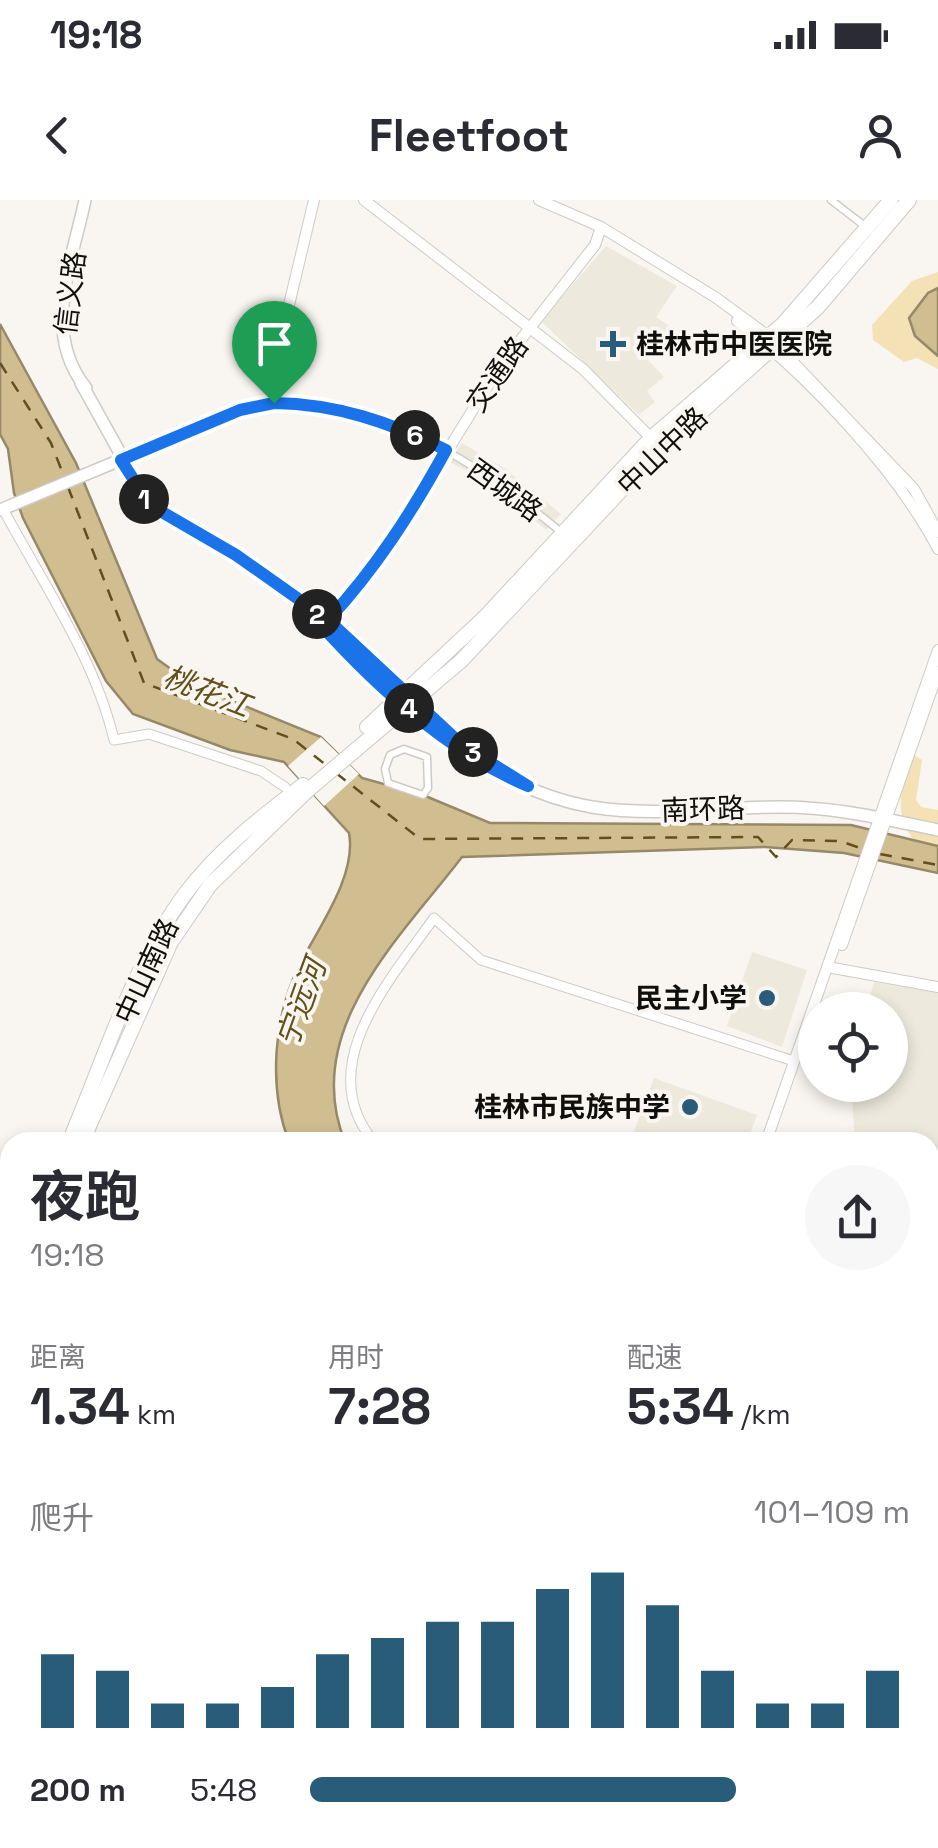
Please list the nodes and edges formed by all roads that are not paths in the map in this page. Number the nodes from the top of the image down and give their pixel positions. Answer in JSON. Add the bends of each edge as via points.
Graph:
{"nodes":[{"id":1,"x":84,"y":200,"type":"edge"},
{"id":2,"x":314,"y":200,"type":"edge"},
{"id":3,"x":364,"y":200,"type":"edge"},
{"id":4,"x":540,"y":200,"type":"edge"},
{"id":5,"x":831,"y":200,"type":"edge"},
{"id":6,"x":891,"y":200,"type":"edge"},
{"id":7,"x":909,"y":200,"type":"edge"},
{"id":8,"x":601,"y":228,"type":"junction"},
{"id":9,"x":868,"y":228,"type":"junction"},
{"id":10,"x":531,"y":326,"type":"junction"},
{"id":11,"x":771,"y":343,"type":"junction"},
{"id":12,"x":274,"y":403,"type":"junction"},
{"id":13,"x":650,"y":438,"type":"junction"},
{"id":14,"x":446,"y":450,"type":"junction"},
{"id":15,"x":124,"y":459,"type":"junction"},
{"id":16,"x":1,"y":509,"type":"edge"},
{"id":17,"x":562,"y":532,"type":"junction"},
{"id":18,"x":938,"y":532,"type":"edge"},
{"id":19,"x":938,"y":549,"type":"edge"},
{"id":20,"x":304,"y":606,"type":"junction"},
{"id":21,"x":328,"y":620,"type":"junction"},
{"id":22,"x":938,"y":650,"type":"edge"},
{"id":23,"x":938,"y":672,"type":"edge"},
{"id":24,"x":405,"y":698,"type":"junction"},
{"id":25,"x":390,"y":756,"type":"joint"},
{"id":26,"x":285,"y":787,"type":"dead end"},
{"id":27,"x":305,"y":788,"type":"junction"},
{"id":28,"x":882,"y":822,"type":"junction"},
{"id":29,"x":938,"y":830,"type":"edge"},
{"id":30,"x":867,"y":865,"type":"junction"},
{"id":31,"x":834,"y":968,"type":"junction"},
{"id":32,"x":938,"y":987,"type":"edge"},
{"id":33,"x":825,"y":992,"type":"edge"},
{"id":34,"x":794,"y":1061,"type":"junction"},
{"id":35,"x":798,"y":1064,"type":"edge"},
{"id":36,"x":73,"y":1132,"type":"edge"},
{"id":37,"x":86,"y":1132,"type":"edge"},
{"id":38,"x":369,"y":1132,"type":"edge"},
{"id":39,"x":771,"y":1132,"type":"edge"},
{"id":40,"x":772,"y":1132,"type":"edge"}],
"edges":[{"from":1,"to":15,"type":"main road","name":"信义路","via":[[60,333]]},
{"from":2,"to":12,"type":"street","via":[[283,330]]},
{"from":3,"to":10,"type":"street"},
{"from":4,"to":8,"type":"street"},
{"from":5,"to":9,"type":"street"},
{"from":6,"to":9,"type":"highway","name":"中山中路"},
{"from":7,"to":11,"type":"highway","name":"中山中路","via":[[818,306]]},
{"from":8,"to":10,"type":"street","name":"交通路"},
{"from":8,"to":11,"type":"street"},
{"from":9,"to":11,"type":"highway","name":"中山中路"},
{"from":10,"to":13,"type":"street"},
{"from":10,"to":14,"type":"street","name":"交通路"},
{"from":11,"to":13,"type":"highway","name":"中山中路"},
{"from":11,"to":18,"type":"street","via":[[914,489]]},
{"from":11,"to":19,"type":"street","via":[[897,480]]},
{"from":11,"to":24,"type":"highway","name":"中山中路","via":[[658,452],[496,626]]},
{"from":12,"to":14,"type":"street","name":"西城路","via":[[358,414]]},
{"from":12,"to":15,"type":"street","via":[[240,410]]},
{"from":13,"to":17,"type":"highway","name":"中山中路"},
{"from":14,"to":17,"type":"street","name":"西城路","via":[[490,474]]},
{"from":14,"to":21,"type":"street","name":"交通路","via":[[378,562]]},
{"from":15,"to":16,"type":"main road"},
{"from":15,"to":20,"type":"main road","name":"南环路","via":[[160,511],[236,555]]},
{"from":16,"to":26,"type":"street","via":[[85,664],[114,740],[149,734],[261,770]]},
{"from":17,"to":24,"type":"highway","name":"中山中路"},
{"from":20,"to":21,"type":"main road","name":"南环路"},
{"from":20,"to":24,"type":"main road","name":"南环路"},
{"from":21,"to":24,"type":"main road","name":"南环路"},
{"from":22,"to":28,"type":"street"},
{"from":23,"to":28,"type":"street"},
{"from":24,"to":27,"type":"highway"},
{"from":24,"to":28,"type":"main road","name":"南环路","via":[[462,745],[528,786],[590,806],[783,807]]},
{"from":25,"to":25,"type":"street","via":[[404,748],[427,757],[423,795],[388,783]]},
{"from":27,"to":36,"type":"highway","name":"中山南路","via":[[218,856],[175,909]]},
{"from":27,"to":37,"type":"highway","name":"中山南路","via":[[210,885],[178,928]]},
{"from":28,"to":29,"type":"main road","name":"南环路"},
{"from":28,"to":30,"type":"street"},
{"from":30,"to":31,"type":"street"},
{"from":30,"to":34,"type":"street"},
{"from":31,"to":32,"type":"street"},
{"from":31,"to":33,"type":"street"},
{"from":34,"to":38,"type":"street","via":[[481,960],[434,918],[370,1010],[352,1058],[355,1107]]},
{"from":34,"to":39,"type":"street"},
{"from":35,"to":40,"type":"street"}]}
